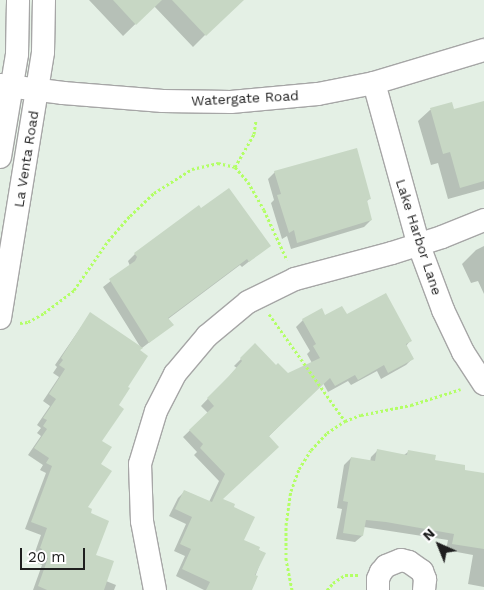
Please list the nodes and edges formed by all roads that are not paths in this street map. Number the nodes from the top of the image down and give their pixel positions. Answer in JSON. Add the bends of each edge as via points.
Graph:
{"nodes":[{"id":1,"x":18,"y":0,"type":"edge"},
{"id":2,"x":44,"y":0,"type":"edge"},
{"id":3,"x":484,"y":50,"type":"edge"},
{"id":4,"x":374,"y":83,"type":"junction"},
{"id":5,"x":6,"y":86,"type":"edge"},
{"id":6,"x":38,"y":90,"type":"junction"},
{"id":7,"x":0,"y":157,"type":"edge"},
{"id":8,"x":484,"y":220,"type":"edge"},
{"id":9,"x":418,"y":243,"type":"junction"},
{"id":10,"x":8,"y":321,"type":"edge"},
{"id":11,"x":483,"y":382,"type":"edge"},
{"id":12,"x":378,"y":585,"type":"edge"},
{"id":13,"x":155,"y":590,"type":"edge"},
{"id":14,"x":424,"y":590,"type":"edge"}],
"edges":[{"from":1,"to":5,"type":"street","name":"La Venta Road","via":[[17,54]]},
{"from":2,"to":6,"type":"street","name":"La Venta Road"},
{"from":3,"to":4,"type":"street","name":"Watergate Road"},
{"from":4,"to":6,"type":"street","name":"Watergate Road","via":[[318,94],[231,102]]},
{"from":4,"to":9,"type":"street","name":"Lake Harbor Lane"},
{"from":5,"to":6,"type":"street","name":"Watergate Road"},
{"from":5,"to":7,"type":"street","name":"La Venta Road"},
{"from":6,"to":10,"type":"street","name":"La Venta Road"},
{"from":8,"to":9,"type":"street"},
{"from":9,"to":11,"type":"street","name":"Lake Harbor Lane","via":[[442,310],[463,352]]},
{"from":9,"to":13,"type":"street","via":[[392,254],[295,279],[248,302],[207,336],[176,374],[156,411],[140,464],[142,521]]},
{"from":12,"to":14,"type":"street","via":[[386,566],[401,560],[422,571]]}]}
